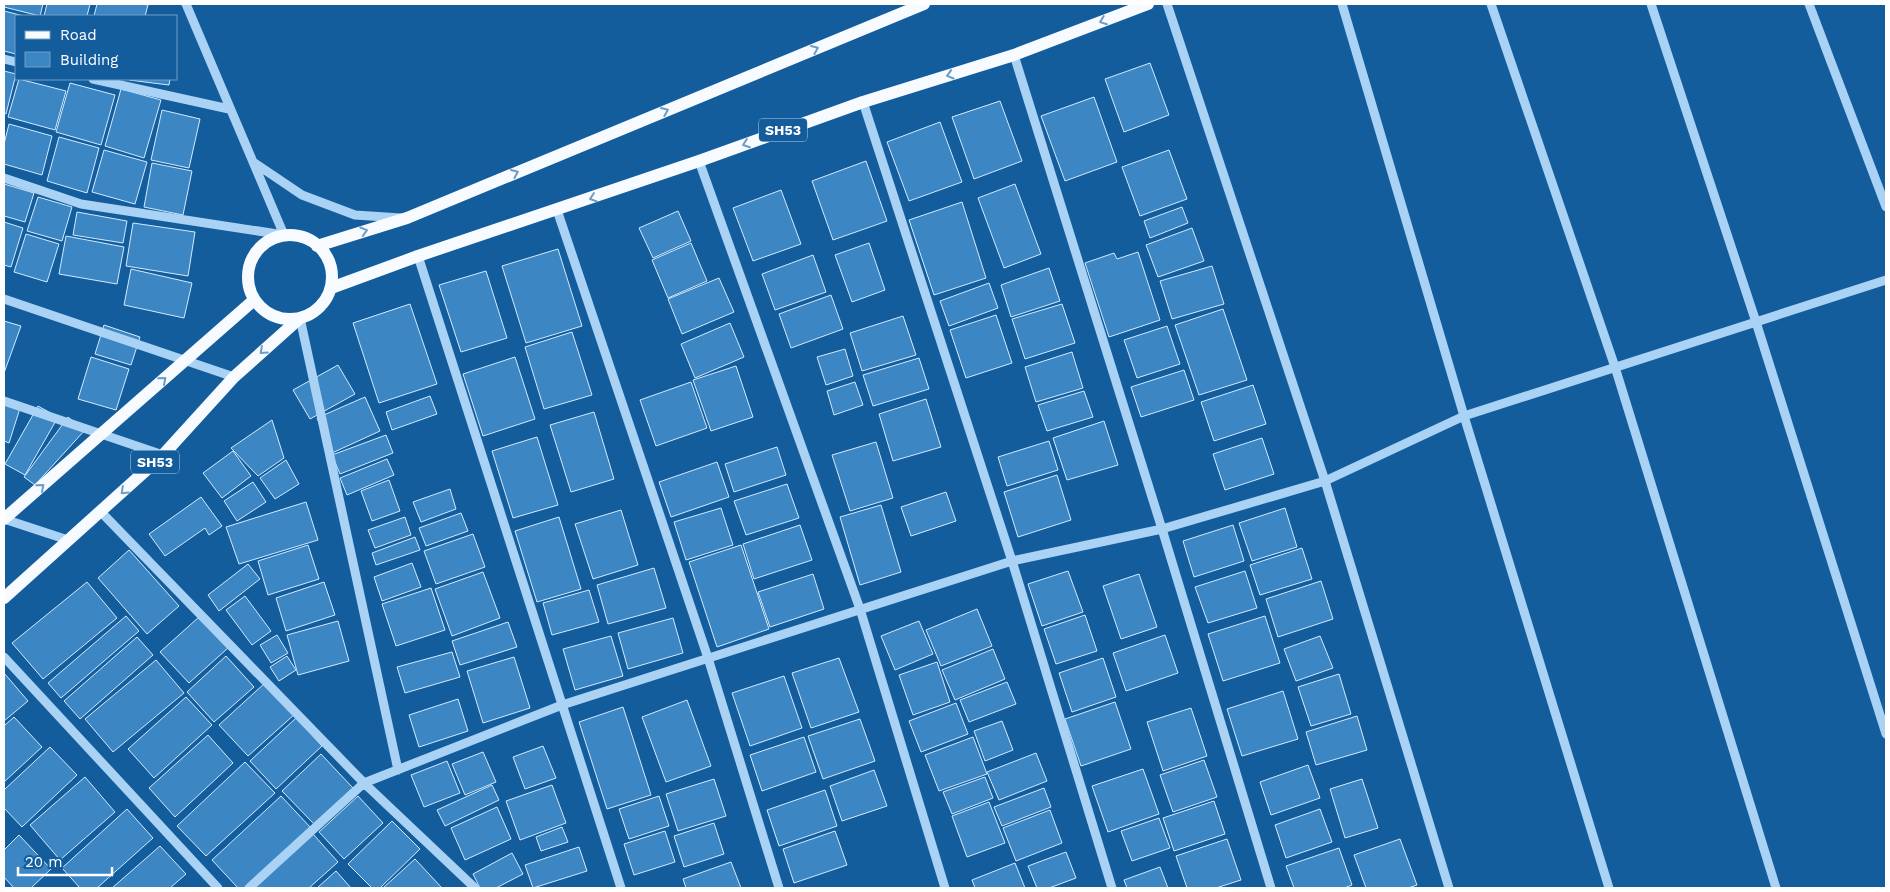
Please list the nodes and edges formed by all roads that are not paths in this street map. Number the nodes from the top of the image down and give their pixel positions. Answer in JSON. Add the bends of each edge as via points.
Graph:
{"nodes":[{"id":1,"x":186,"y":4,"type":"edge"},
{"id":2,"x":924,"y":4,"type":"edge"},
{"id":3,"x":1148,"y":4,"type":"edge"},
{"id":4,"x":1167,"y":4,"type":"edge"},
{"id":5,"x":1342,"y":4,"type":"edge"},
{"id":6,"x":1491,"y":4,"type":"edge"},
{"id":7,"x":1651,"y":4,"type":"edge"},
{"id":8,"x":1809,"y":4,"type":"edge"},
{"id":9,"x":1014,"y":55,"type":"junction"},
{"id":10,"x":98,"y":80,"type":"edge"},
{"id":11,"x":863,"y":102,"type":"junction"},
{"id":12,"x":230,"y":109,"type":"junction"},
{"id":13,"x":699,"y":161,"type":"junction"},
{"id":14,"x":252,"y":162,"type":"junction"},
{"id":15,"x":4,"y":178,"type":"edge"},
{"id":16,"x":1886,"y":207,"type":"edge"},
{"id":17,"x":557,"y":210,"type":"junction"},
{"id":18,"x":407,"y":218,"type":"junction"},
{"id":19,"x":284,"y":235,"type":"junction"},
{"id":20,"x":317,"y":246,"type":"junction"},
{"id":21,"x":418,"y":256,"type":"junction"},
{"id":22,"x":1886,"y":280,"type":"edge"},
{"id":23,"x":331,"y":288,"type":"junction"},
{"id":24,"x":4,"y":299,"type":"edge"},
{"id":25,"x":254,"y":300,"type":"junction"},
{"id":26,"x":300,"y":318,"type":"junction"},
{"id":27,"x":1756,"y":322,"type":"junction"},
{"id":28,"x":185,"y":361,"type":"junction"},
{"id":29,"x":1615,"y":367,"type":"junction"},
{"id":30,"x":234,"y":377,"type":"junction"},
{"id":31,"x":4,"y":401,"type":"edge"},
{"id":32,"x":1464,"y":416,"type":"junction"},
{"id":33,"x":101,"y":434,"type":"junction"},
{"id":34,"x":163,"y":455,"type":"junction"},
{"id":35,"x":1324,"y":481,"type":"junction"},
{"id":36,"x":101,"y":512,"type":"junction"},
{"id":37,"x":4,"y":519,"type":"edge"},
{"id":38,"x":1162,"y":530,"type":"junction"},
{"id":39,"x":68,"y":540,"type":"junction"},
{"id":40,"x":1012,"y":561,"type":"junction"},
{"id":41,"x":4,"y":598,"type":"edge"},
{"id":42,"x":860,"y":609,"type":"junction"},
{"id":43,"x":4,"y":656,"type":"edge"},
{"id":44,"x":708,"y":658,"type":"junction"},
{"id":45,"x":562,"y":705,"type":"junction"},
{"id":46,"x":1886,"y":734,"type":"edge"},
{"id":47,"x":398,"y":770,"type":"junction"},
{"id":48,"x":364,"y":783,"type":"junction"},
{"id":49,"x":218,"y":888,"type":"edge"},
{"id":50,"x":249,"y":888,"type":"edge"},
{"id":51,"x":475,"y":888,"type":"edge"},
{"id":52,"x":621,"y":888,"type":"edge"},
{"id":53,"x":779,"y":888,"type":"edge"},
{"id":54,"x":945,"y":888,"type":"edge"},
{"id":55,"x":1112,"y":888,"type":"edge"},
{"id":56,"x":1271,"y":888,"type":"edge"},
{"id":57,"x":1449,"y":888,"type":"edge"},
{"id":58,"x":1609,"y":888,"type":"edge"},
{"id":59,"x":1776,"y":888,"type":"edge"}],
"edges":[{"from":1,"to":12,"type":"street"},
{"from":18,"to":2,"type":"main road","one_way":true},
{"from":3,"to":9,"type":"main road","number":"SH53","one_way":true},
{"from":4,"to":35,"type":"street"},
{"from":5,"to":32,"type":"street"},
{"from":6,"to":29,"type":"street"},
{"from":7,"to":27,"type":"street"},
{"from":8,"to":16,"type":"street"},
{"from":9,"to":11,"type":"main road","number":"SH53","one_way":true},
{"from":9,"to":38,"type":"street"},
{"from":10,"to":12,"type":"street"},
{"from":11,"to":13,"type":"main road","number":"SH53","one_way":true},
{"from":11,"to":40,"type":"street"},
{"from":12,"to":14,"type":"street"},
{"from":13,"to":17,"type":"main road","number":"SH53","one_way":true},
{"from":13,"to":42,"type":"street"},
{"from":14,"to":18,"type":"street","via":[[302,195],[355,215]]},
{"from":14,"to":19,"type":"street"},
{"from":15,"to":19,"type":"street","via":[[81,204]]},
{"from":17,"to":21,"type":"main road","number":"SH53"},
{"from":17,"to":44,"type":"street"},
{"from":20,"to":18,"type":"main road","one_way":true},
{"from":19,"to":20,"type":"main road","via":[[311,240]]},
{"from":19,"to":25,"type":"main road","via":[[270,239],[251,260],[247,273],[248,288]]},
{"from":20,"to":23,"type":"main road","via":[[329,261]]},
{"from":21,"to":23,"type":"main road","number":"SH53"},
{"from":21,"to":45,"type":"street"},
{"from":22,"to":27,"type":"street"},
{"from":23,"to":26,"type":"main road","via":[[316,311]]},
{"from":24,"to":28,"type":"street"},
{"from":25,"to":26,"type":"main road","via":[[276,318]]},
{"from":25,"to":28,"type":"main road"},
{"from":26,"to":30,"type":"main road","number":"SH53","one_way":true},
{"from":26,"to":47,"type":"street"},
{"from":27,"to":29,"type":"street"},
{"from":27,"to":46,"type":"street"},
{"from":28,"to":30,"type":"street"},
{"from":33,"to":28,"type":"main road","one_way":true},
{"from":29,"to":32,"type":"street"},
{"from":29,"to":59,"type":"street"},
{"from":30,"to":34,"type":"main road","number":"SH53"},
{"from":31,"to":33,"type":"street"},
{"from":32,"to":35,"type":"street"},
{"from":32,"to":58,"type":"street"},
{"from":33,"to":34,"type":"street"},
{"from":37,"to":33,"type":"main road","one_way":true},
{"from":34,"to":36,"type":"main road","number":"SH53","one_way":true},
{"from":35,"to":38,"type":"street"},
{"from":35,"to":57,"type":"street"},
{"from":36,"to":39,"type":"main road","number":"SH53"},
{"from":36,"to":48,"type":"street"},
{"from":37,"to":39,"type":"street"},
{"from":38,"to":40,"type":"street"},
{"from":38,"to":56,"type":"street"},
{"from":39,"to":41,"type":"main road","number":"SH53"},
{"from":40,"to":42,"type":"street"},
{"from":40,"to":55,"type":"street"},
{"from":42,"to":44,"type":"street"},
{"from":42,"to":54,"type":"street"},
{"from":43,"to":49,"type":"street"},
{"from":44,"to":45,"type":"street"},
{"from":44,"to":53,"type":"street"},
{"from":45,"to":47,"type":"street"},
{"from":45,"to":52,"type":"street"},
{"from":47,"to":48,"type":"street"},
{"from":48,"to":50,"type":"street"},
{"from":48,"to":51,"type":"street"}]}
